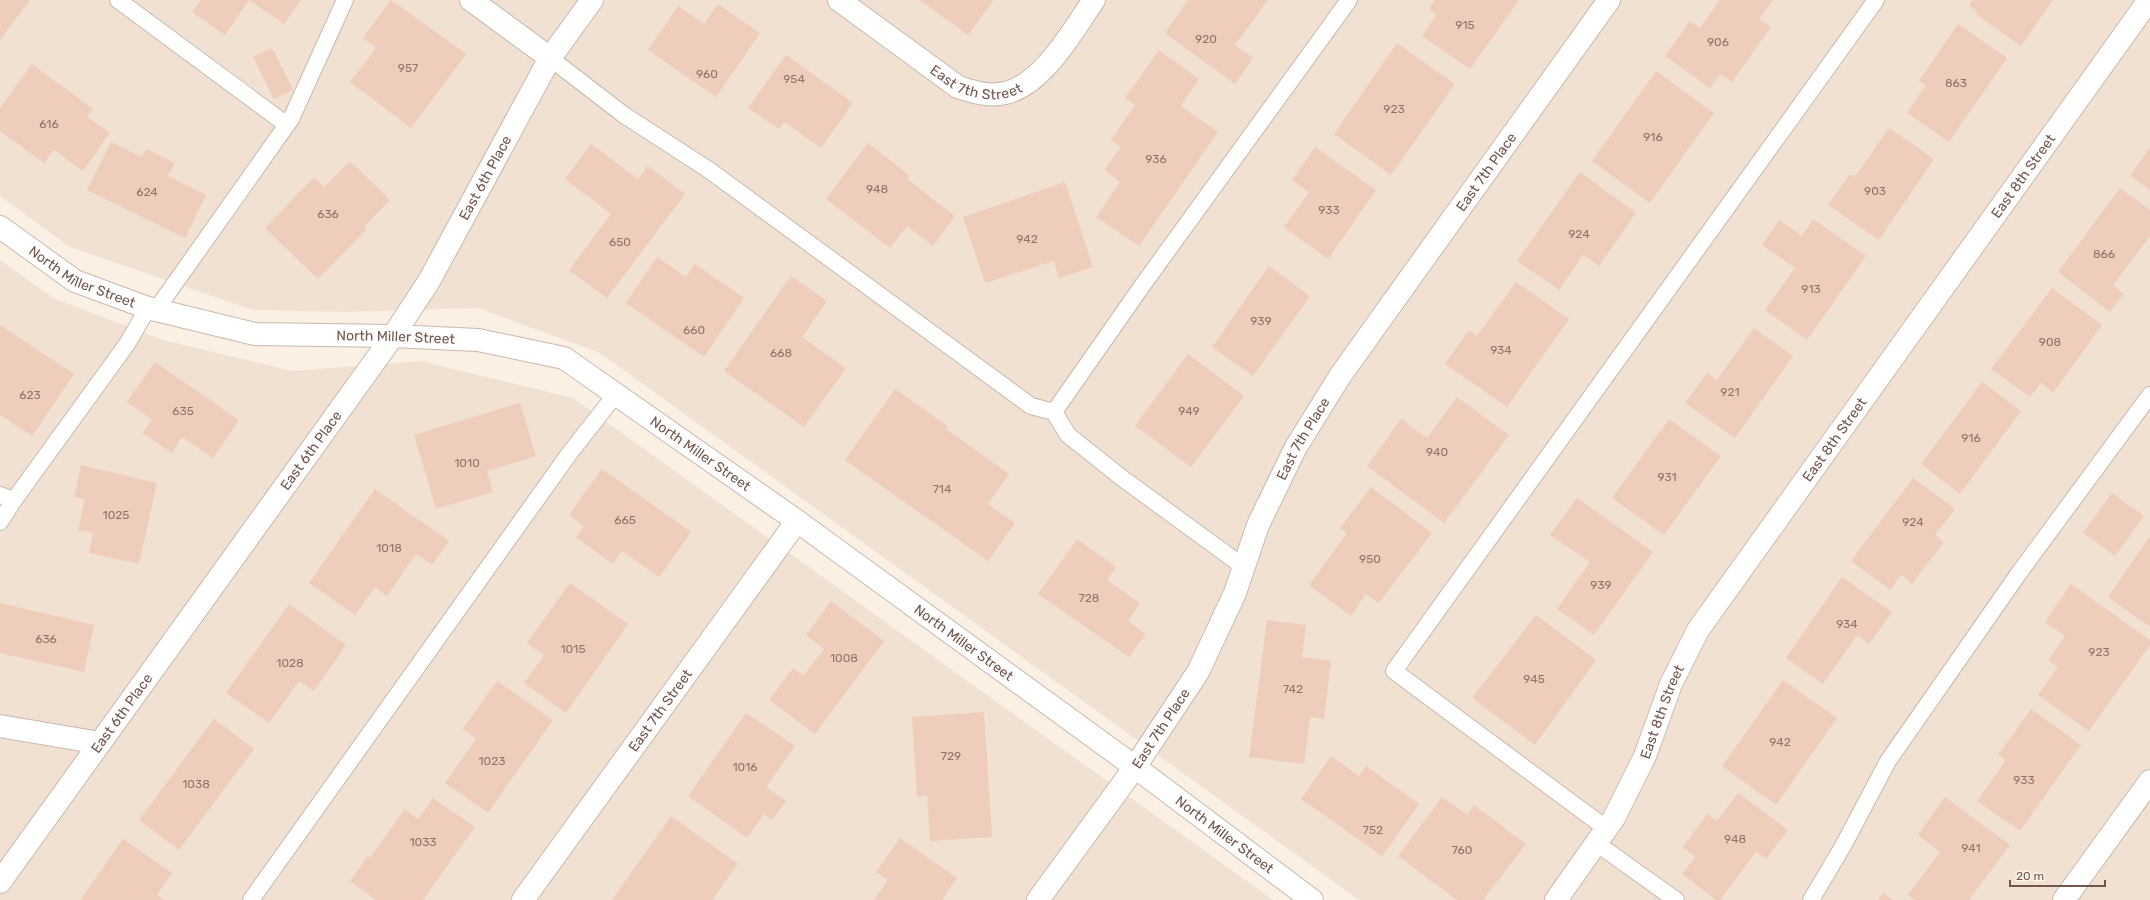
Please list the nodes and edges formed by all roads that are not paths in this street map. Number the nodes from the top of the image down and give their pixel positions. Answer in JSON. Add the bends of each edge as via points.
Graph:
{"nodes":[{"id":1,"x":118,"y":0,"type":"edge"},
{"id":2,"x":345,"y":0,"type":"edge"},
{"id":3,"x":471,"y":0,"type":"edge"},
{"id":4,"x":592,"y":0,"type":"edge"},
{"id":5,"x":839,"y":0,"type":"edge"},
{"id":6,"x":1094,"y":0,"type":"edge"},
{"id":7,"x":1349,"y":0,"type":"edge"},
{"id":8,"x":1609,"y":0,"type":"edge"},
{"id":9,"x":1876,"y":0,"type":"edge"},
{"id":10,"x":2149,"y":0,"type":"edge"},
{"id":11,"x":550,"y":58,"type":"junction"},
{"id":12,"x":287,"y":125,"type":"junction"},
{"id":13,"x":0,"y":227,"type":"edge"},
{"id":14,"x":152,"y":309,"type":"junction"},
{"id":15,"x":393,"y":336,"type":"junction"},
{"id":16,"x":616,"y":394,"type":"junction"},
{"id":17,"x":2150,"y":395,"type":"edge"},
{"id":18,"x":1054,"y":412,"type":"junction"},
{"id":19,"x":7,"y":498,"type":"edge"},
{"id":20,"x":797,"y":521,"type":"junction"},
{"id":21,"x":0,"y":522,"type":"edge"},
{"id":22,"x":1244,"y":566,"type":"junction"},
{"id":23,"x":0,"y":726,"type":"edge"},
{"id":24,"x":100,"y":743,"type":"junction"},
{"id":25,"x":1135,"y":767,"type":"junction"},
{"id":26,"x":2150,"y":780,"type":"edge"},
{"id":27,"x":1602,"y":836,"type":"junction"},
{"id":28,"x":0,"y":882,"type":"edge"},
{"id":29,"x":251,"y":900,"type":"edge"},
{"id":30,"x":523,"y":900,"type":"edge"},
{"id":31,"x":1038,"y":900,"type":"edge"},
{"id":32,"x":1312,"y":900,"type":"edge"},
{"id":33,"x":1556,"y":900,"type":"edge"},
{"id":34,"x":1676,"y":900,"type":"edge"},
{"id":35,"x":1811,"y":900,"type":"edge"},
{"id":36,"x":2064,"y":900,"type":"edge"}],
"edges":[{"from":1,"to":12,"type":"lane"},
{"from":2,"to":12,"type":"lane"},
{"from":3,"to":11,"type":"street"},
{"from":4,"to":11,"type":"street","name":"East 6th Place"},
{"from":5,"to":6,"type":"street","name":"East 7th Street","via":[[958,87],[988,95],[1006,93],[1022,87],[1038,75]]},
{"from":7,"to":18,"type":"lane"},
{"from":8,"to":22,"type":"street","name":"East 7th Place","via":[[1340,376],[1296,447],[1258,525]]},
{"from":9,"to":27,"type":"lane","via":[[1394,671]]},
{"from":10,"to":27,"type":"street","name":"East 8th Street","via":[[1698,630],[1671,684],[1644,756]]},
{"from":11,"to":15,"type":"street","name":"East 6th Place","via":[[429,281]]},
{"from":11,"to":18,"type":"lane","via":[[624,115],[709,170],[1031,406]]},
{"from":12,"to":14,"type":"lane"},
{"from":13,"to":14,"type":"street","name":"North Miller Street","via":[[74,281]]},
{"from":14,"to":15,"type":"street","name":"North Miller Street","via":[[255,334]]},
{"from":14,"to":19,"type":"lane"},
{"from":15,"to":16,"type":"street","name":"North Miller Street","via":[[478,340],[564,358]]},
{"from":15,"to":24,"type":"street","name":"East 6th Place"},
{"from":16,"to":20,"type":"street","name":"North Miller Street"},
{"from":16,"to":29,"type":"lane","via":[[569,454]]},
{"from":17,"to":35,"type":"lane","via":[[2019,573],[1888,761]]},
{"from":18,"to":22,"type":"lane","via":[[1068,435],[1122,478]]},
{"from":19,"to":21,"type":"lane"},
{"from":20,"to":25,"type":"street","name":"North Miller Street"},
{"from":20,"to":30,"type":"street","name":"East 7th Street"},
{"from":22,"to":25,"type":"street","name":"East 7th Place","via":[[1235,593],[1198,672]]},
{"from":23,"to":24,"type":"street"},
{"from":24,"to":28,"type":"street","name":"East 6th Place"},
{"from":25,"to":31,"type":"street","name":"East 7th Place"},
{"from":25,"to":32,"type":"street","name":"North Miller Street"},
{"from":26,"to":36,"type":"street"},
{"from":27,"to":33,"type":"street","name":"East 8th Street"},
{"from":27,"to":34,"type":"lane"}]}
